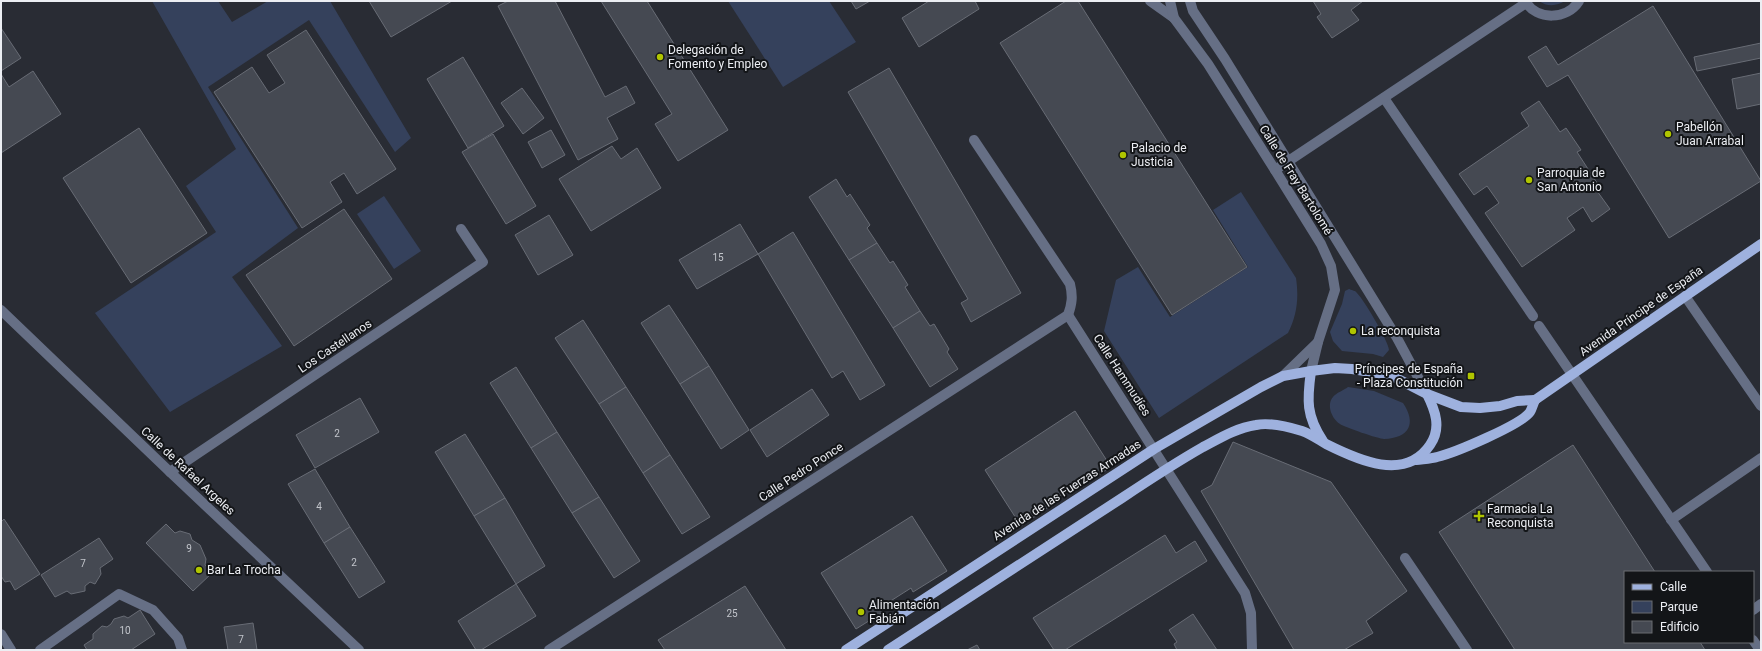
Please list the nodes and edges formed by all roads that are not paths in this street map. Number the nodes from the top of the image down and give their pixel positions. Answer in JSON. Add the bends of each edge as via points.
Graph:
{"nodes":[{"id":1,"x":1150,"y":1,"type":"edge"},
{"id":2,"x":1170,"y":1,"type":"edge"},
{"id":3,"x":1190,"y":1,"type":"edge"},
{"id":4,"x":1579,"y":1,"type":"edge"},
{"id":5,"x":1526,"y":2,"type":"edge"},
{"id":6,"x":1174,"y":18,"type":"junction"},
{"id":7,"x":1384,"y":98,"type":"junction"},
{"id":8,"x":974,"y":140,"type":"dead end"},
{"id":9,"x":1288,"y":161,"type":"junction"},
{"id":10,"x":1275,"y":170,"type":"junction"},
{"id":11,"x":461,"y":230,"type":"dead end"},
{"id":12,"x":1761,"y":244,"type":"edge"},
{"id":13,"x":1685,"y":296,"type":"junction"},
{"id":14,"x":1,"y":310,"type":"edge"},
{"id":15,"x":1068,"y":315,"type":"junction"},
{"id":16,"x":1533,"y":316,"type":"dead end"},
{"id":17,"x":1539,"y":326,"type":"dead end"},
{"id":18,"x":1318,"y":342,"type":"junction"},
{"id":19,"x":1311,"y":371,"type":"junction"},
{"id":20,"x":1572,"y":374,"type":"junction"},
{"id":21,"x":1283,"y":376,"type":"junction"},
{"id":22,"x":1427,"y":394,"type":"junction"},
{"id":23,"x":1535,"y":400,"type":"junction"},
{"id":24,"x":1761,"y":406,"type":"edge"},
{"id":25,"x":1325,"y":443,"type":"junction"},
{"id":26,"x":1154,"y":449,"type":"junction"},
{"id":27,"x":1761,"y":458,"type":"edge"},
{"id":28,"x":1415,"y":460,"type":"junction"},
{"id":29,"x":1166,"y":469,"type":"junction"},
{"id":30,"x":170,"y":472,"type":"junction"},
{"id":31,"x":1671,"y":520,"type":"junction"},
{"id":32,"x":1405,"y":558,"type":"dead end"},
{"id":33,"x":1706,"y":571,"type":"edge"},
{"id":34,"x":1,"y":634,"type":"edge"},
{"id":35,"x":1754,"y":641,"type":"edge"},
{"id":36,"x":11,"y":650,"type":"edge"},
{"id":37,"x":40,"y":650,"type":"edge"},
{"id":38,"x":182,"y":650,"type":"edge"},
{"id":39,"x":359,"y":650,"type":"edge"},
{"id":40,"x":549,"y":650,"type":"edge"},
{"id":41,"x":846,"y":650,"type":"edge"},
{"id":42,"x":888,"y":650,"type":"edge"},
{"id":43,"x":1252,"y":650,"type":"edge"},
{"id":44,"x":1467,"y":650,"type":"edge"},
{"id":45,"x":1760,"y":650,"type":"edge"}],
"edges":[{"from":1,"to":6,"type":"street"},
{"from":2,"to":6,"type":"street","name":"Calle de Fray Bartolomé"},
{"from":3,"to":9,"type":"street","name":"Calle de Fray Bartolomé","via":[[1193,11]]},
{"from":4,"to":5,"type":"street","via":[[1576,6],[1557,16],[1535,11]]},
{"from":5,"to":7,"type":"street","name":"Calle de Fray Bartolomé"},
{"from":6,"to":10,"type":"street","name":"Calle de Fray Bartolomé","via":[[1208,64]]},
{"from":7,"to":9,"type":"street","name":"Calle de Fray Bartolomé"},
{"from":7,"to":16,"type":"street"},
{"from":8,"to":15,"type":"street","via":[[1070,284],[1073,294]]},
{"from":9,"to":10,"type":"street"},
{"from":9,"to":22,"type":"street","name":"Calle de Fray Bartolomé","via":[[1397,338]]},
{"from":10,"to":18,"type":"street","name":"Calle de Fray Bartolomé","via":[[1321,244],[1330,266],[1335,290]]},
{"from":11,"to":30,"type":"street","name":"Los Castellanos","via":[[483,262]]},
{"from":12,"to":13,"type":"main road","name":"Avenida Príncipe de España"},
{"from":13,"to":20,"type":"main road","name":"Avenida Príncipe de España"},
{"from":13,"to":24,"type":"street"},
{"from":14,"to":30,"type":"street","name":"Calle de Rafael Argeles"},
{"from":15,"to":26,"type":"street","name":"Calle Hammudíes"},
{"from":15,"to":40,"type":"street","name":"Calle Pedro Ponce"},
{"from":17,"to":20,"type":"street"},
{"from":18,"to":19,"type":"street"},
{"from":18,"to":21,"type":"street","name":"Calle de Fray Bartolomé"},
{"from":19,"to":21,"type":"main road","name":"Avenida de las Fuerzas Armadas"},
{"from":19,"to":22,"type":"main road","via":[[1334,368],[1371,370],[1390,375]]},
{"from":19,"to":25,"type":"main road","via":[[1308,406],[1314,427]]},
{"from":20,"to":23,"type":"main road","name":"Avenida Príncipe de España"},
{"from":20,"to":31,"type":"street"},
{"from":21,"to":26,"type":"main road","name":"Avenida de las Fuerzas Armadas"},
{"from":22,"to":23,"type":"main road","via":[[1461,407],[1480,408]]},
{"from":22,"to":28,"type":"main road","via":[[1436,414],[1437,428],[1426,452]]},
{"from":23,"to":28,"type":"main road","via":[[1530,412],[1503,430],[1444,455]]},
{"from":25,"to":28,"type":"main road","via":[[1350,456],[1380,464],[1397,466]]},
{"from":25,"to":29,"type":"main road","via":[[1304,432],[1257,424],[1232,431]]},
{"from":26,"to":29,"type":"street","name":"Calle Hammudíes"},
{"from":26,"to":41,"type":"main road","name":"Avenida de las Fuerzas Armadas"},
{"from":27,"to":31,"type":"street"},
{"from":29,"to":42,"type":"main road"},
{"from":29,"to":43,"type":"street","name":"Calle Hammudíes","via":[[1245,593],[1251,613]]},
{"from":30,"to":39,"type":"street","name":"Calle de Rafael Argeles"},
{"from":31,"to":33,"type":"street"},
{"from":32,"to":44,"type":"street"},
{"from":34,"to":36,"type":"street"},
{"from":35,"to":45,"type":"street"},
{"from":37,"to":38,"type":"street","via":[[119,594],[153,610],[178,638]]}]}
